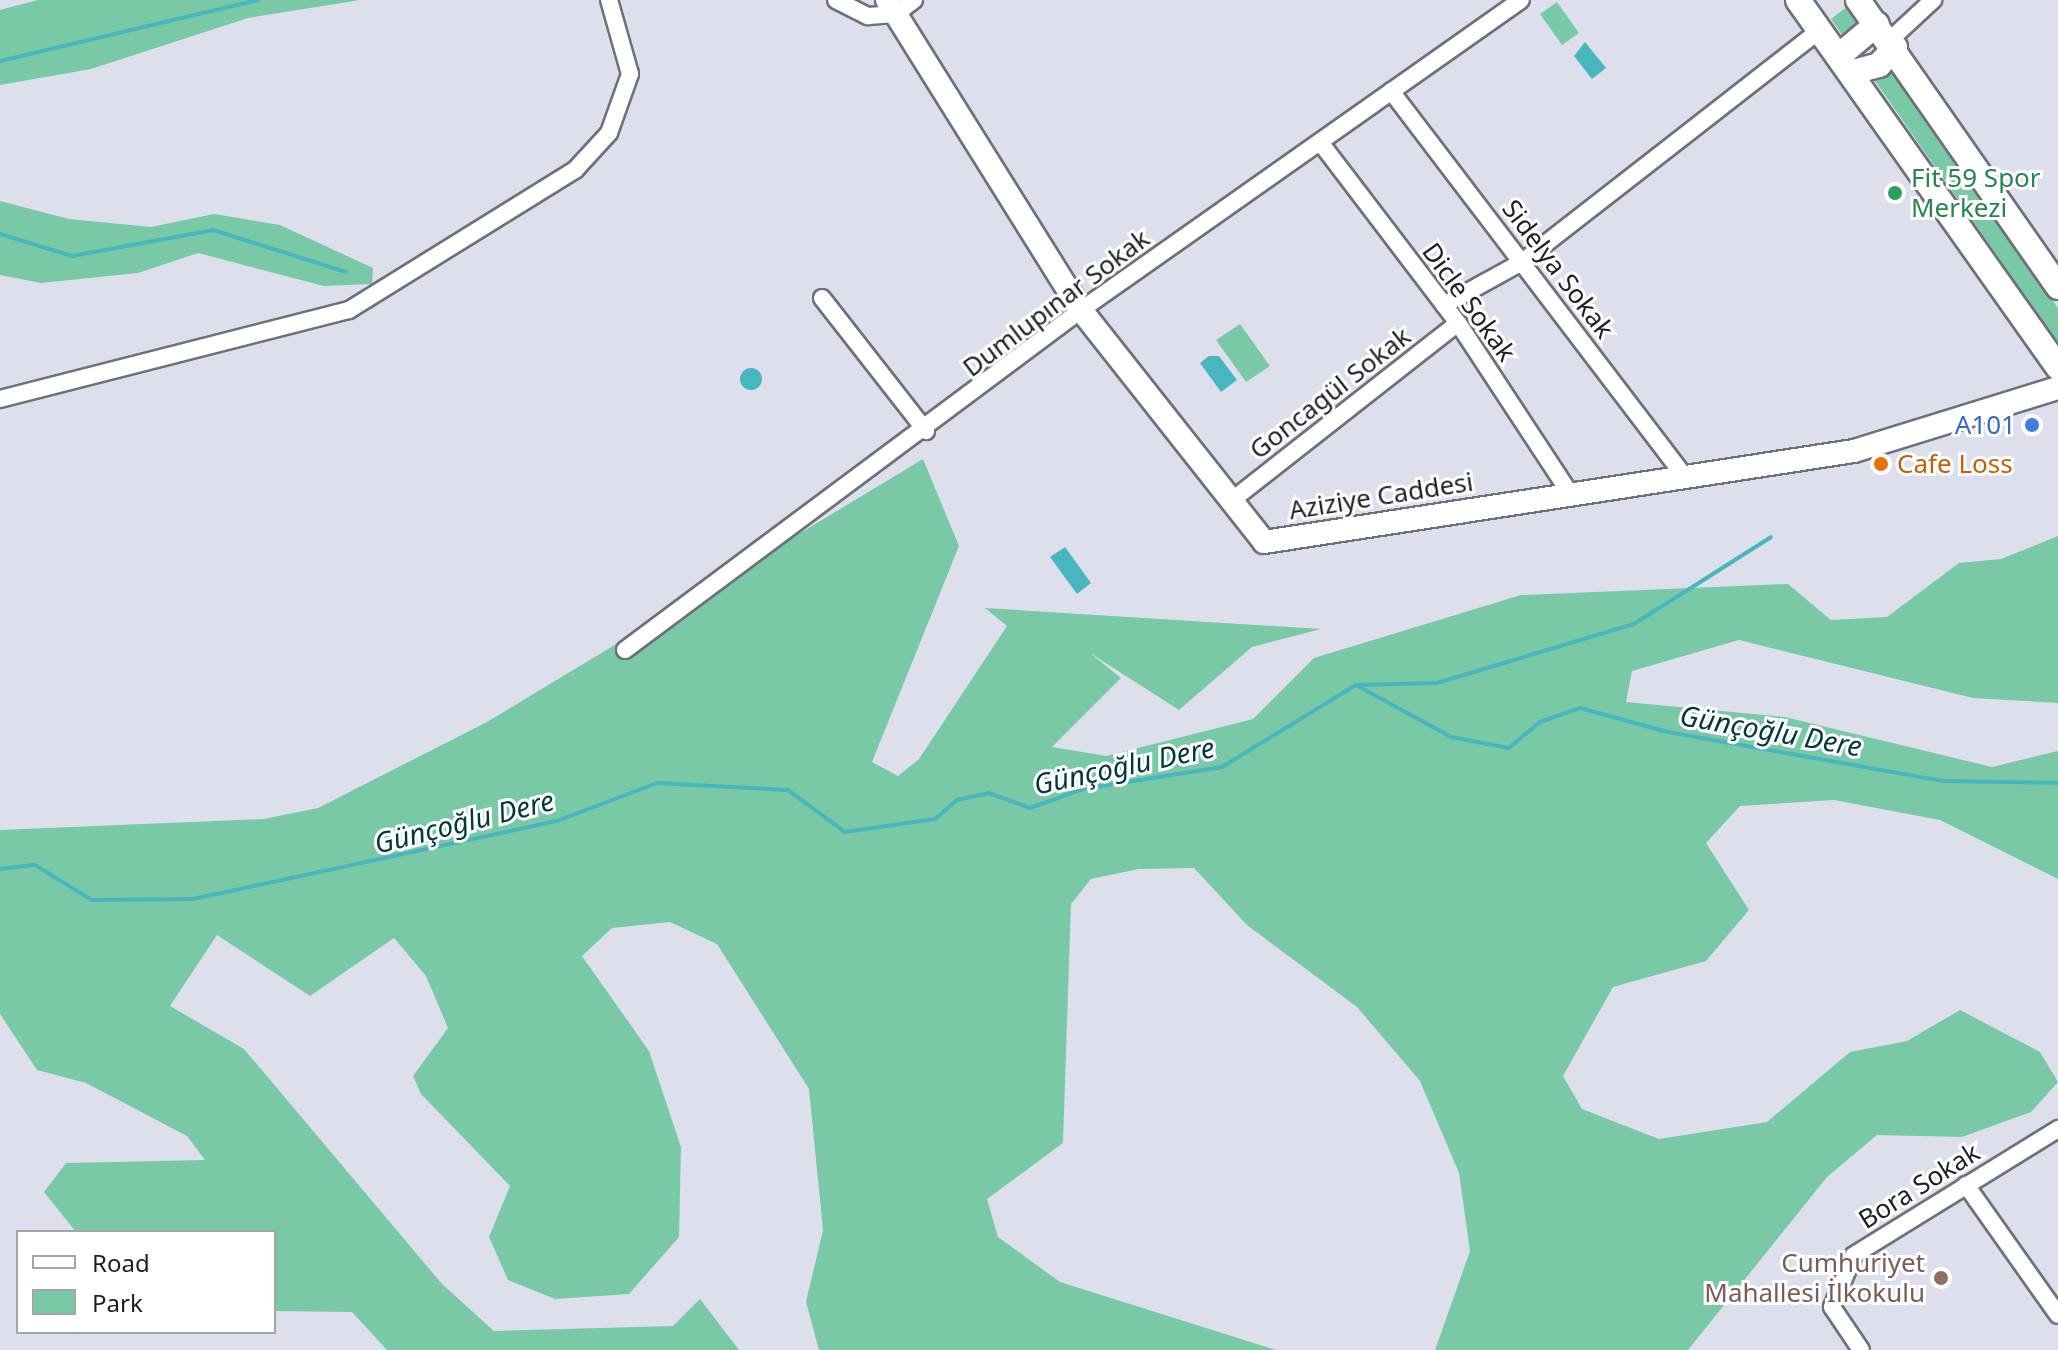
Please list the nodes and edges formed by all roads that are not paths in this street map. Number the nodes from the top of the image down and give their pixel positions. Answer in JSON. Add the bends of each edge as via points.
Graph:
{"nodes":[{"id":1,"x":609,"y":0,"type":"edge"},
{"id":2,"x":836,"y":0,"type":"edge"},
{"id":3,"x":1521,"y":0,"type":"edge"},
{"id":4,"x":1798,"y":0,"type":"edge"},
{"id":5,"x":1858,"y":0,"type":"edge"},
{"id":6,"x":1933,"y":0,"type":"edge"},
{"id":7,"x":899,"y":5,"type":"edge"},
{"id":8,"x":1821,"y":29,"type":"junction"},
{"id":9,"x":1887,"y":37,"type":"junction"},
{"id":10,"x":1847,"y":63,"type":"junction"},
{"id":11,"x":1391,"y":91,"type":"junction"},
{"id":12,"x":1320,"y":142,"type":"junction"},
{"id":13,"x":1522,"y":262,"type":"junction"},
{"id":14,"x":2058,"y":287,"type":"edge"},
{"id":15,"x":822,"y":298,"type":"dead end"},
{"id":16,"x":1444,"y":305,"type":"junction"},
{"id":17,"x":1081,"y":310,"type":"junction"},
{"id":18,"x":1458,"y":323,"type":"junction"},
{"id":19,"x":2058,"y":367,"type":"edge"},
{"id":20,"x":2058,"y":388,"type":"edge"},
{"id":21,"x":0,"y":399,"type":"edge"},
{"id":22,"x":926,"y":431,"type":"junction"},
{"id":23,"x":1685,"y":477,"type":"junction"},
{"id":24,"x":1571,"y":495,"type":"junction"},
{"id":25,"x":1231,"y":501,"type":"junction"},
{"id":26,"x":625,"y":650,"type":"dead end"},
{"id":27,"x":2058,"y":1129,"type":"edge"},
{"id":28,"x":1966,"y":1185,"type":"junction"},
{"id":29,"x":2058,"y":1315,"type":"edge"},
{"id":30,"x":1861,"y":1350,"type":"edge"}],
"edges":[{"from":1,"to":21,"type":"street","via":[[630,74],[609,133],[575,170],[349,310]]},
{"from":2,"to":7,"type":"street","via":[[854,14]]},
{"from":3,"to":11,"type":"street","name":"Dumlupınar Sokak"},
{"from":4,"to":8,"type":"main road"},
{"from":5,"to":9,"type":"main road"},
{"from":6,"to":9,"type":"street"},
{"from":7,"to":17,"type":"street","name":"Aziziye Caddesi"},
{"from":8,"to":10,"type":"main road"},
{"from":8,"to":13,"type":"street"},
{"from":9,"to":10,"type":"main road"},
{"from":9,"to":10,"type":"main road","via":[[1879,65]]},
{"from":9,"to":14,"type":"main road"},
{"from":10,"to":19,"type":"main road"},
{"from":11,"to":12,"type":"street","name":"Dumlupınar Sokak"},
{"from":11,"to":13,"type":"street","name":"Sidelya Sokak"},
{"from":12,"to":16,"type":"street","name":"Dicle Sokak"},
{"from":12,"to":17,"type":"street","name":"Dumlupınar Sokak"},
{"from":13,"to":16,"type":"street"},
{"from":13,"to":23,"type":"street","name":"Sidelya Sokak"},
{"from":15,"to":22,"type":"street"},
{"from":16,"to":18,"type":"street","name":"Dicle Sokak"},
{"from":17,"to":22,"type":"street","name":"Dumlupınar Sokak"},
{"from":17,"to":25,"type":"street","name":"Aziziye Caddesi"},
{"from":18,"to":24,"type":"street","name":"Dicle Sokak"},
{"from":18,"to":25,"type":"street","name":"Goncagül Sokak"},
{"from":20,"to":23,"type":"street","name":"Aziziye Caddesi","via":[[1854,451]]},
{"from":22,"to":26,"type":"street","name":"Dumlupınar Sokak"},
{"from":23,"to":24,"type":"street","name":"Aziziye Caddesi"},
{"from":24,"to":25,"type":"street","name":"Aziziye Caddesi","via":[[1264,542]]},
{"from":27,"to":28,"type":"street","name":"Bora Sokak"},
{"from":28,"to":29,"type":"street"},
{"from":28,"to":30,"type":"street","name":"Bora Sokak","via":[[1854,1255],[1832,1307]]}]}
